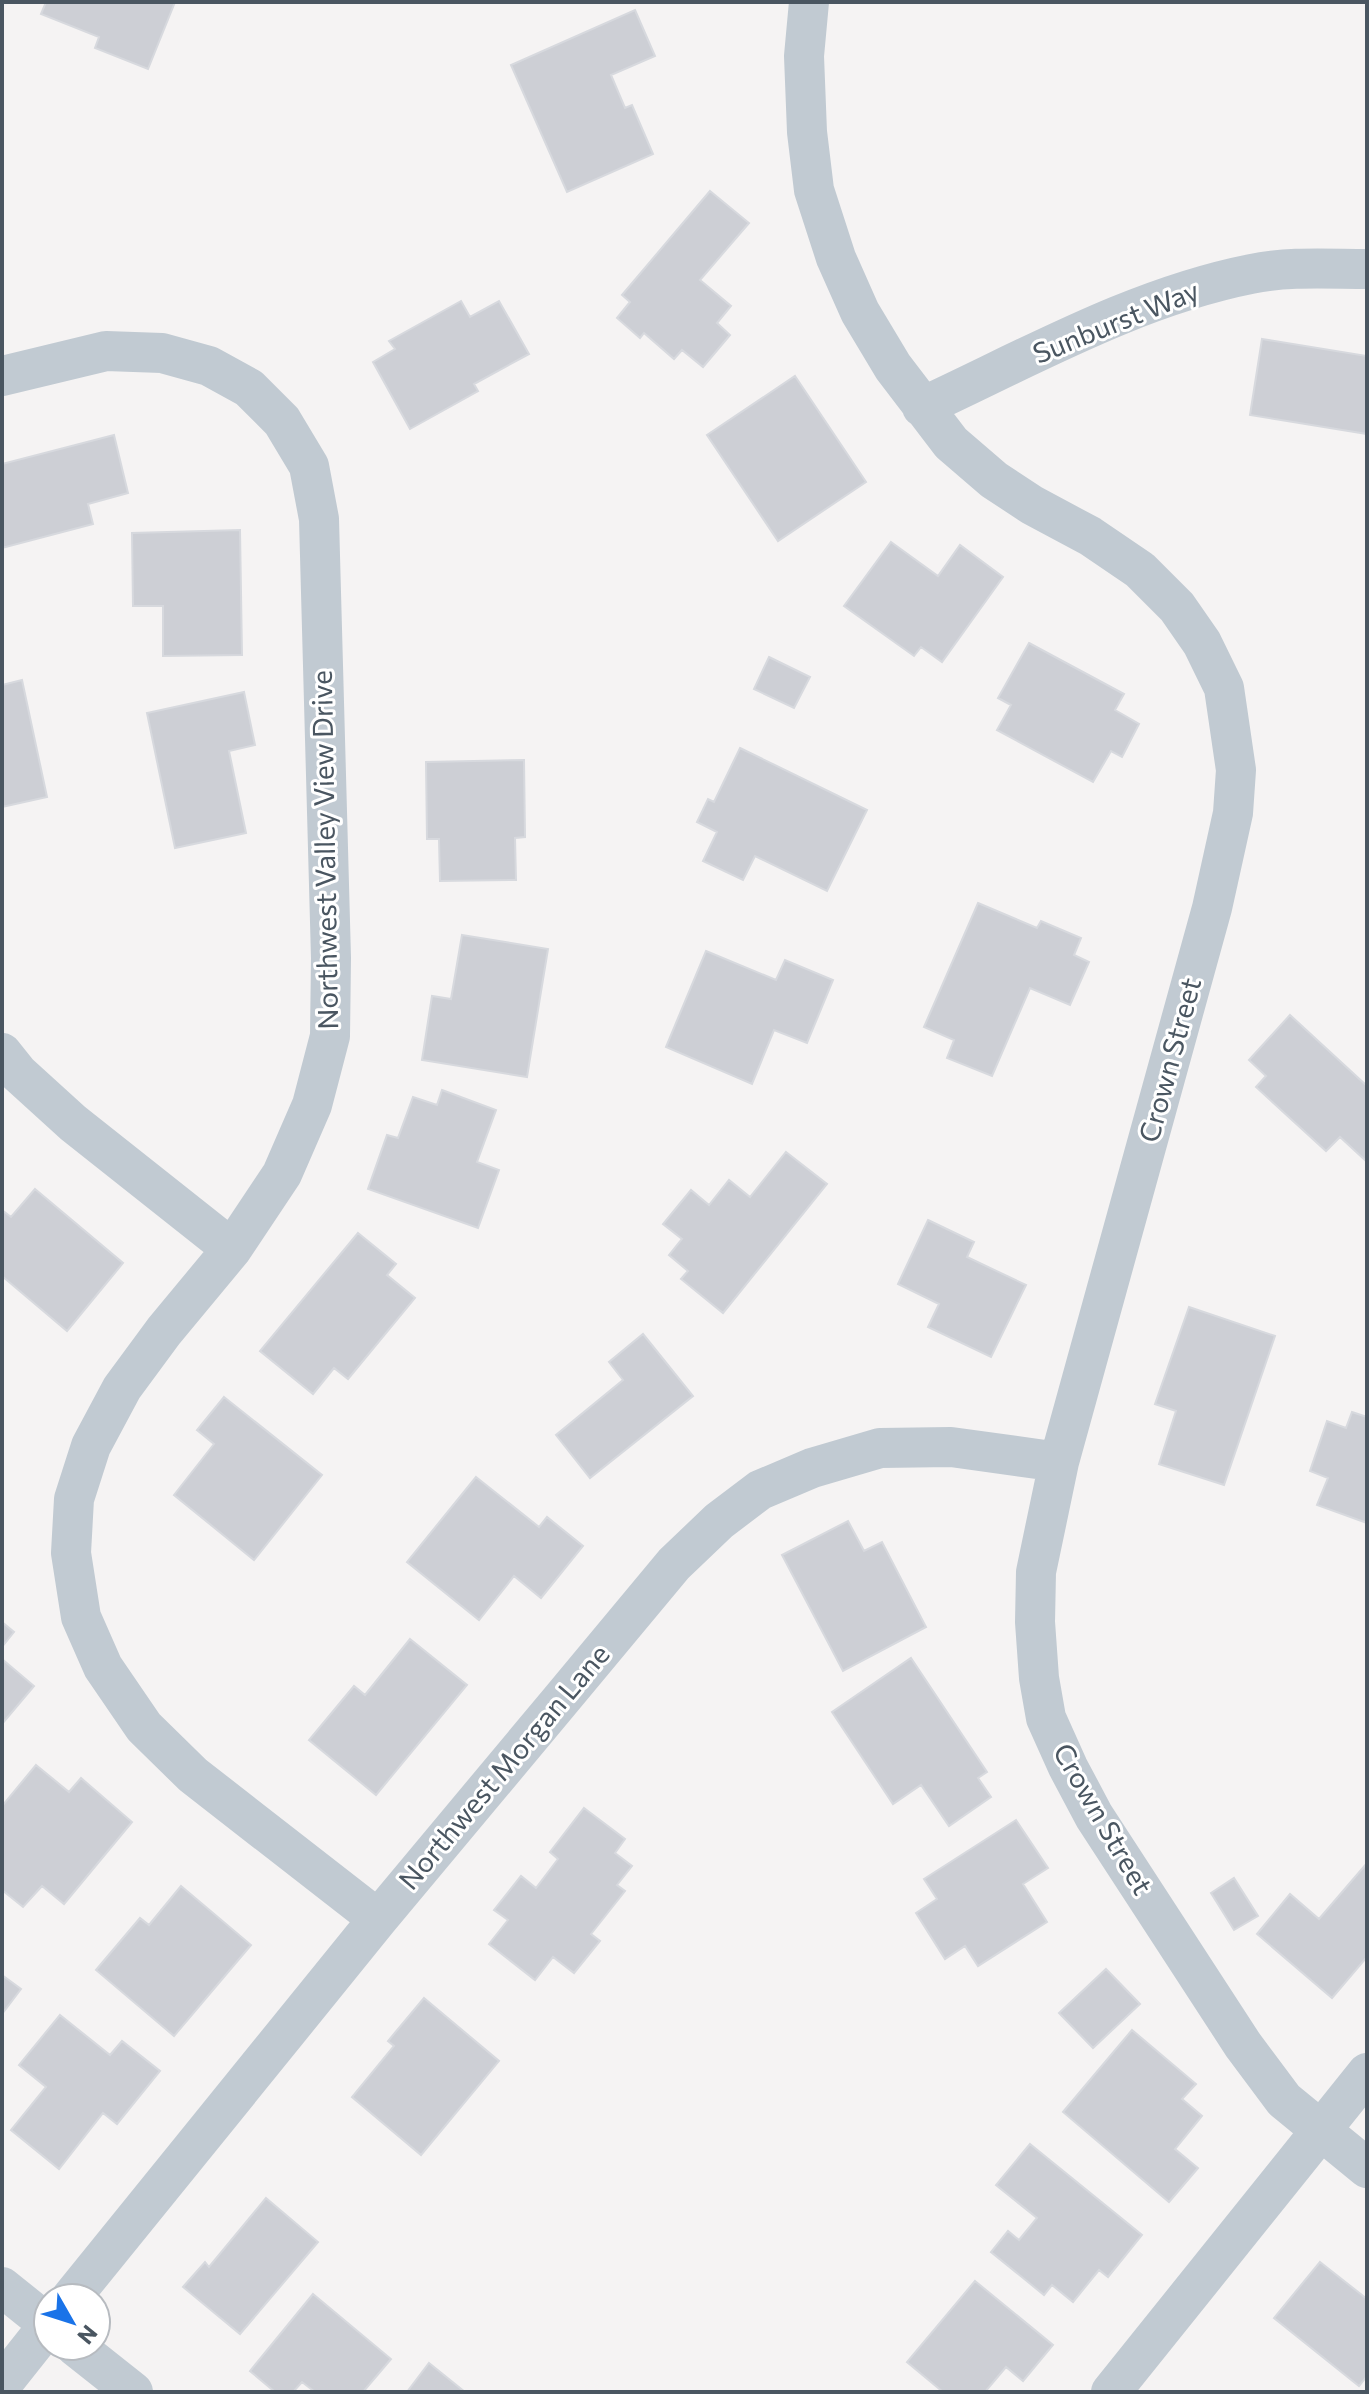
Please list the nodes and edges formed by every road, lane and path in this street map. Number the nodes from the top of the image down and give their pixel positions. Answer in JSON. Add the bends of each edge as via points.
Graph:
{"nodes":[{"id":1,"x":809,"y":2,"type":"edge"},
{"id":2,"x":1367,"y":269,"type":"edge"},
{"id":3,"x":2,"y":376,"type":"edge"},
{"id":4,"x":922,"y":407,"type":"junction"},
{"id":5,"x":2,"y":1053,"type":"edge"},
{"id":6,"x":232,"y":1249,"type":"junction"},
{"id":7,"x":1059,"y":1462,"type":"junction"},
{"id":8,"x":378,"y":1919,"type":"junction"},
{"id":9,"x":1367,"y":2073,"type":"edge"},
{"id":10,"x":1320,"y":2131,"type":"junction"},
{"id":11,"x":1367,"y":2168,"type":"edge"},
{"id":12,"x":84,"y":2282,"type":"edge"},
{"id":13,"x":2,"y":2287,"type":"edge"},
{"id":14,"x":32,"y":2312,"type":"edge"},
{"id":15,"x":32,"y":2346,"type":"edge"},
{"id":16,"x":95,"y":2362,"type":"edge"},
{"id":17,"x":2,"y":2384,"type":"edge"},
{"id":18,"x":133,"y":2392,"type":"edge"},
{"id":19,"x":1111,"y":2392,"type":"edge"}],
"edges":[{"from":1,"to":4,"type":"street","name":"Crown Street","via":[[804,56],[814,190],[860,312]]},
{"from":2,"to":4,"type":"street","name":"Sunburst Way","via":[[1253,273],[1182,291]]},
{"from":3,"to":6,"type":"street","name":"Northwest Valley View Drive","via":[[106,351],[162,353],[209,366],[249,388],[282,421],[309,466],[320,535],[330,1036],[312,1105],[282,1174]]},
{"from":4,"to":7,"type":"street","name":"Crown Street","via":[[951,443],[994,480],[1140,570],[1177,607],[1224,688],[1232,731],[1233,813],[1212,908]]},
{"from":5,"to":6,"type":"street","via":[[73,1123]]},
{"from":6,"to":8,"type":"street","name":"Northwest Valley View Drive","via":[[122,1388],[91,1446],[74,1499],[71,1553],[81,1617],[103,1667],[144,1727],[193,1775]]},
{"from":7,"to":8,"type":"street","name":"Northwest Morgan Lane","via":[[951,1447],[880,1448],[760,1490],[674,1564]]},
{"from":7,"to":10,"type":"street","name":"Crown Street","via":[[1036,1572],[1035,1622],[1046,1718],[1094,1816],[1243,2045],[1284,2100]]},
{"from":8,"to":12,"type":"street","name":"Northwest Morgan Lane"},
{"from":9,"to":10,"type":"street"},
{"from":10,"to":11,"type":"street","name":"Crown Street"},
{"from":10,"to":19,"type":"street"},
{"from":13,"to":14,"type":"street"},
{"from":15,"to":17,"type":"street"},
{"from":16,"to":18,"type":"street"}]}
